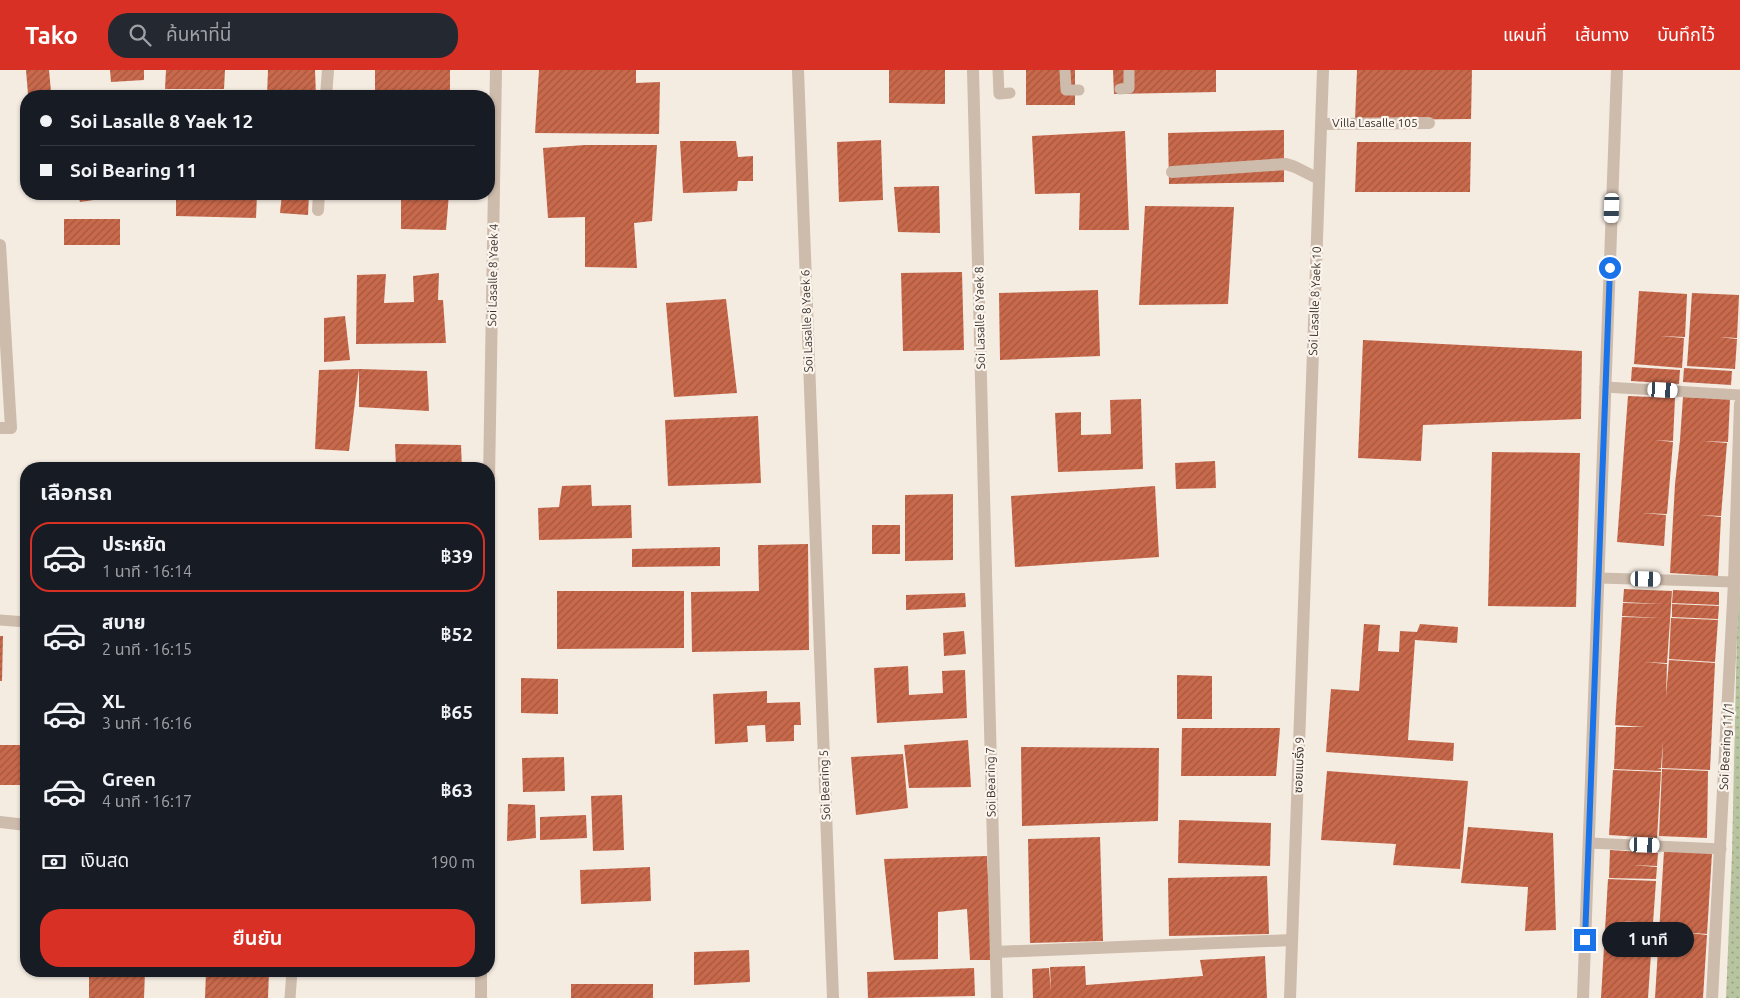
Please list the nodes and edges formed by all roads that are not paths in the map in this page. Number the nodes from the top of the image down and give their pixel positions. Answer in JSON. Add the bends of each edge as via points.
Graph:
{"nodes":[{"id":1,"x":328,"y":70,"type":"edge"},
{"id":2,"x":496,"y":70,"type":"edge"},
{"id":3,"x":798,"y":70,"type":"edge"},
{"id":4,"x":973,"y":70,"type":"edge"},
{"id":5,"x":998,"y":70,"type":"edge"},
{"id":6,"x":1065,"y":70,"type":"edge"},
{"id":7,"x":1129,"y":70,"type":"edge"},
{"id":8,"x":1323,"y":70,"type":"edge"},
{"id":9,"x":1617,"y":70,"type":"edge"},
{"id":10,"x":1120,"y":89,"type":"dead end"},
{"id":11,"x":326,"y":90,"type":"edge"},
{"id":12,"x":1079,"y":90,"type":"dead end"},
{"id":13,"x":1010,"y":93,"type":"dead end"},
{"id":14,"x":1429,"y":123,"type":"dead end"},
{"id":15,"x":1321,"y":124,"type":"junction"},
{"id":16,"x":495,"y":129,"type":"edge"},
{"id":17,"x":1172,"y":172,"type":"dead end"},
{"id":18,"x":1320,"y":179,"type":"junction"},
{"id":19,"x":319,"y":200,"type":"edge"},
{"id":20,"x":494,"y":200,"type":"edge"},
{"id":21,"x":318,"y":210,"type":"dead end"},
{"id":22,"x":0,"y":245,"type":"edge"},
{"id":23,"x":1605,"y":387,"type":"junction"},
{"id":24,"x":1740,"y":394,"type":"edge"},
{"id":25,"x":1740,"y":404,"type":"edge"},
{"id":26,"x":0,"y":428,"type":"edge"},
{"id":27,"x":489,"y":462,"type":"edge"},
{"id":28,"x":1307,"y":532,"type":"joint"},
{"id":29,"x":986,"y":567,"type":"joint"},
{"id":30,"x":817,"y":572,"type":"joint"},
{"id":31,"x":1599,"y":578,"type":"junction"},
{"id":32,"x":1734,"y":582,"type":"junction"},
{"id":33,"x":0,"y":620,"type":"edge"},
{"id":34,"x":20,"y":622,"type":"edge"},
{"id":35,"x":0,"y":822,"type":"edge"},
{"id":36,"x":20,"y":824,"type":"edge"},
{"id":37,"x":1589,"y":843,"type":"junction"},
{"id":38,"x":1721,"y":848,"type":"junction"},
{"id":39,"x":1292,"y":940,"type":"junction"},
{"id":40,"x":996,"y":952,"type":"junction"},
{"id":41,"x":292,"y":977,"type":"edge"},
{"id":42,"x":481,"y":977,"type":"edge"},
{"id":43,"x":290,"y":998,"type":"edge"},
{"id":44,"x":481,"y":998,"type":"edge"},
{"id":45,"x":833,"y":998,"type":"edge"},
{"id":46,"x":997,"y":998,"type":"edge"},
{"id":47,"x":1290,"y":998,"type":"edge"},
{"id":48,"x":1583,"y":998,"type":"edge"},
{"id":49,"x":1712,"y":998,"type":"edge"}],
"edges":[{"from":1,"to":11,"type":"street"},
{"from":2,"to":16,"type":"street","name":"Soi Lasalle 8 Yaek 4"},
{"from":3,"to":30,"type":"street","name":"Soi Lasalle 8 Yaek 6"},
{"from":4,"to":29,"type":"street","name":"Soi Lasalle 8 Yaek 8"},
{"from":5,"to":13,"type":"lane","via":[[999,94]]},
{"from":6,"to":12,"type":"lane","via":[[1066,90]]},
{"from":7,"to":10,"type":"lane","via":[[1129,88]]},
{"from":8,"to":15,"type":"street","name":"Soi Lasalle 8 Yaek 10"},
{"from":9,"to":23,"type":"street"},
{"from":14,"to":15,"type":"street","name":"Villa Lasalle 105"},
{"from":15,"to":18,"type":"street","name":"Soi Lasalle 8 Yaek 10"},
{"from":17,"to":18,"type":"street","via":[[1286,164]]},
{"from":18,"to":28,"type":"street","name":"Soi Lasalle 8 Yaek 10"},
{"from":19,"to":21,"type":"street"},
{"from":20,"to":27,"type":"street","name":"Soi Lasalle 8 Yaek 4"},
{"from":22,"to":26,"type":"street","via":[[11,428]]},
{"from":23,"to":24,"type":"lane"},
{"from":23,"to":31,"type":"street"},
{"from":25,"to":32,"type":"street","name":"Soi Bearing 11/1"},
{"from":28,"to":39,"type":"street","name":"ซอยแบริ่ง 9"},
{"from":29,"to":40,"type":"street","name":"Soi Bearing 7"},
{"from":30,"to":45,"type":"street","name":"Soi Bearing 5"},
{"from":31,"to":32,"type":"lane"},
{"from":31,"to":37,"type":"street"},
{"from":32,"to":38,"type":"street","name":"Soi Bearing 11/1"},
{"from":33,"to":34,"type":"lane"},
{"from":35,"to":36,"type":"street"},
{"from":37,"to":38,"type":"lane"},
{"from":37,"to":48,"type":"street"},
{"from":38,"to":49,"type":"street","name":"Soi Bearing 11/1"},
{"from":39,"to":40,"type":"street"},
{"from":39,"to":47,"type":"street","name":"ซอยแบริ่ง 9"},
{"from":40,"to":46,"type":"street","name":"Soi Bearing 7"},
{"from":41,"to":43,"type":"lane"},
{"from":42,"to":44,"type":"street"}]}
